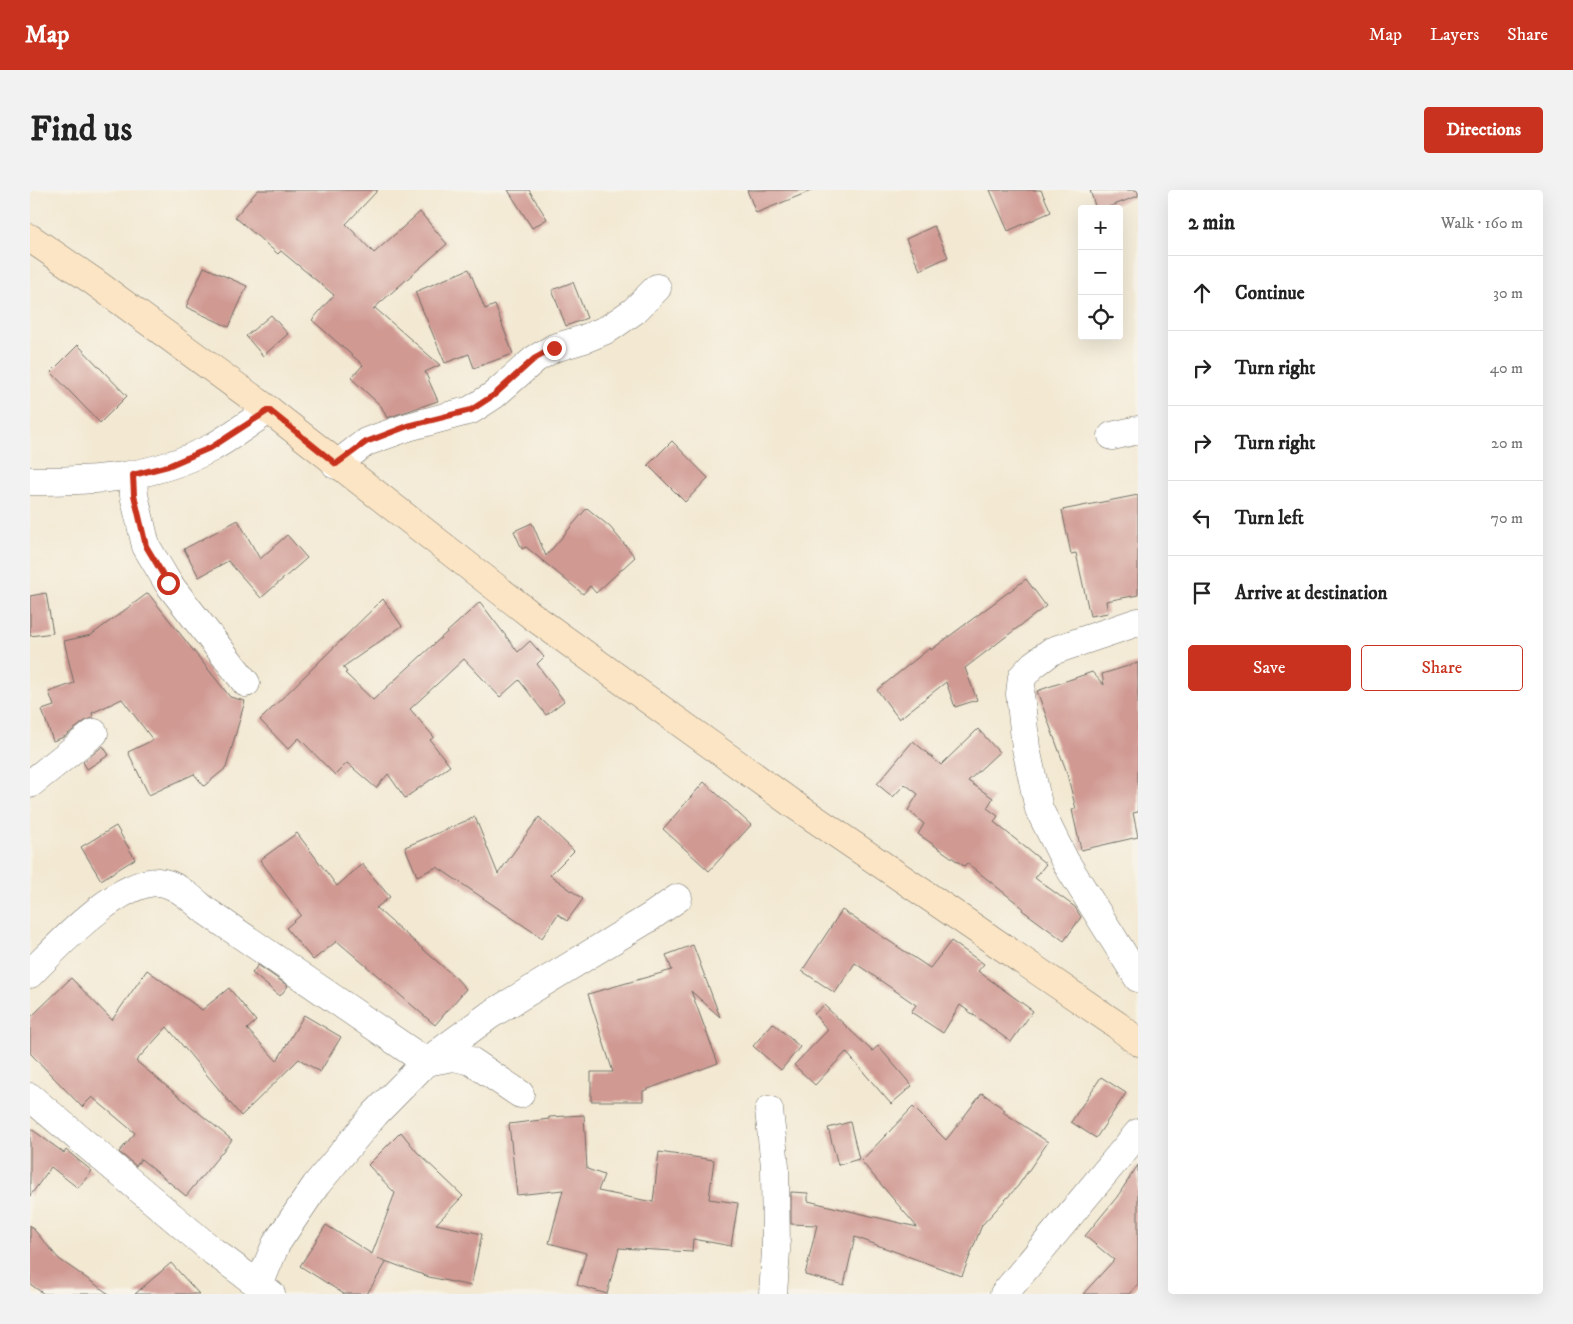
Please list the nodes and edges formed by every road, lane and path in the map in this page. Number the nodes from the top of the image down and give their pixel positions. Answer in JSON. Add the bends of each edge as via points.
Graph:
{"nodes":[{"id":1,"x":30,"y":238,"type":"edge"},
{"id":2,"x":657,"y":288,"type":"dead end"},
{"id":3,"x":269,"y":410,"type":"junction"},
{"id":4,"x":1138,"y":430,"type":"edge"},
{"id":5,"x":1112,"y":436,"type":"dead end"},
{"id":6,"x":336,"y":464,"type":"junction"},
{"id":7,"x":133,"y":475,"type":"junction"},
{"id":8,"x":30,"y":481,"type":"edge"},
{"id":9,"x":1138,"y":622,"type":"edge"},
{"id":10,"x":246,"y":683,"type":"dead end"},
{"id":11,"x":94,"y":733,"type":"dead end"},
{"id":12,"x":30,"y":784,"type":"edge"},
{"id":13,"x":678,"y":898,"type":"dead end"},
{"id":14,"x":30,"y":974,"type":"edge"},
{"id":15,"x":1138,"y":978,"type":"edge"},
{"id":16,"x":1138,"y":1042,"type":"edge"},
{"id":17,"x":426,"y":1062,"type":"junction"},
{"id":18,"x":520,"y":1094,"type":"dead end"},
{"id":19,"x":30,"y":1097,"type":"edge"},
{"id":20,"x":768,"y":1110,"type":"dead end"},
{"id":21,"x":1138,"y":1134,"type":"edge"},
{"id":22,"x":265,"y":1289,"type":"edge"},
{"id":23,"x":773,"y":1294,"type":"edge"},
{"id":24,"x":1004,"y":1294,"type":"edge"}],
"edges":[{"from":1,"to":3,"type":"street"},
{"from":2,"to":6,"type":"street","via":[[634,311],[608,329],[554,348],[534,359],[494,395],[471,410],[408,426],[366,442]]},
{"from":3,"to":6,"type":"street"},
{"from":3,"to":7,"type":"street","via":[[212,447],[168,466]]},
{"from":4,"to":5,"type":"street"},
{"from":6,"to":16,"type":"street","via":[[535,618],[774,791]]},
{"from":7,"to":8,"type":"street","via":[[90,481]]},
{"from":7,"to":10,"type":"street","via":[[134,495],[146,546],[168,583]]},
{"from":9,"to":15,"type":"street","via":[[1052,651],[1033,664],[1022,677],[1020,694],[1026,748],[1039,809],[1065,861]]},
{"from":11,"to":12,"type":"street"},
{"from":13,"to":17,"type":"street","via":[[490,1015]]},
{"from":14,"to":17,"type":"street","via":[[105,904],[136,888],[158,882],[179,889],[206,911]]},
{"from":17,"to":18,"type":"street","via":[[454,1057],[471,1061]]},
{"from":17,"to":22,"type":"street","via":[[375,1114],[316,1185],[276,1244]]},
{"from":19,"to":22,"type":"street","via":[[214,1252]]},
{"from":20,"to":23,"type":"street","via":[[775,1166]]},
{"from":21,"to":24,"type":"street"}]}
